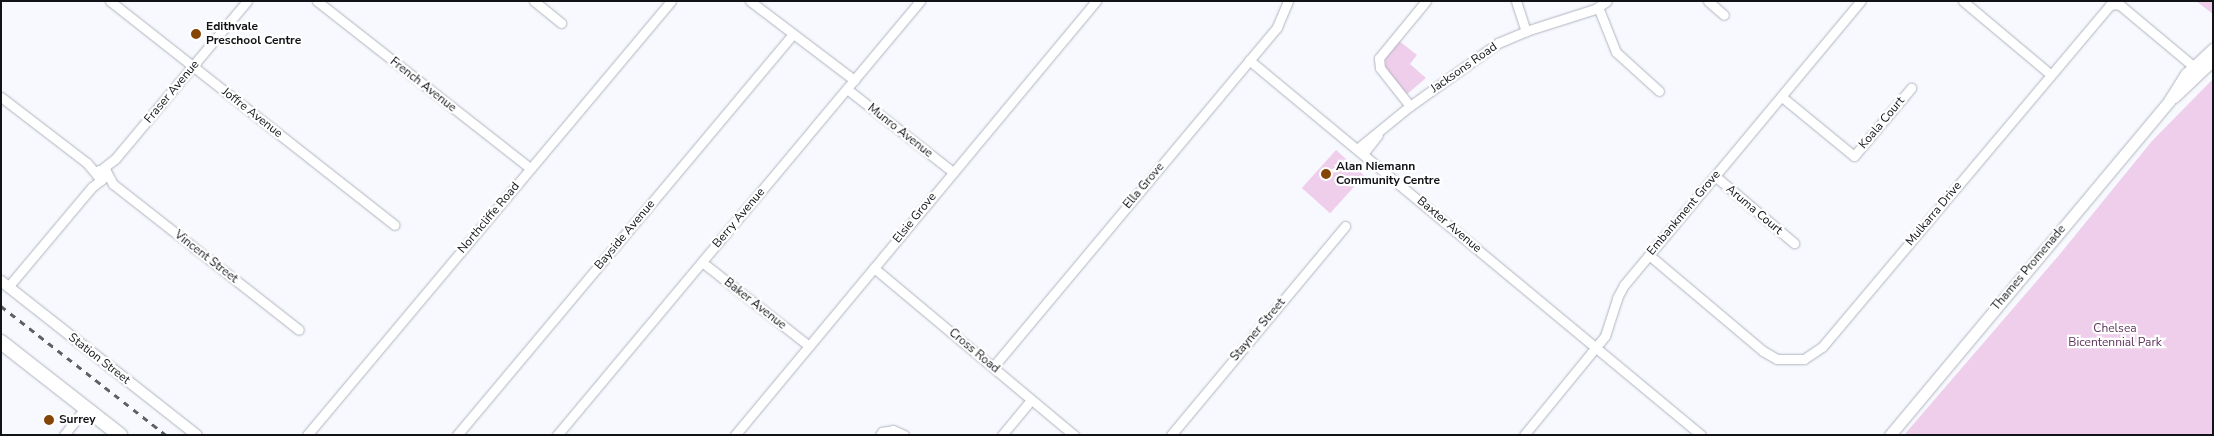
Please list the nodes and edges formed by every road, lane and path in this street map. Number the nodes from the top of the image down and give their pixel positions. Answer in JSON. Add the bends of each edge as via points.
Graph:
{"nodes":[{"id":1,"x":110,"y":1,"type":"edge"},
{"id":2,"x":248,"y":1,"type":"edge"},
{"id":3,"x":317,"y":1,"type":"edge"},
{"id":4,"x":534,"y":1,"type":"edge"},
{"id":5,"x":671,"y":1,"type":"edge"},
{"id":6,"x":750,"y":1,"type":"edge"},
{"id":7,"x":920,"y":1,"type":"edge"},
{"id":8,"x":1096,"y":1,"type":"edge"},
{"id":9,"x":1288,"y":1,"type":"edge"},
{"id":10,"x":1426,"y":1,"type":"edge"},
{"id":11,"x":1516,"y":1,"type":"edge"},
{"id":12,"x":1607,"y":1,"type":"edge"},
{"id":13,"x":1708,"y":1,"type":"edge"},
{"id":14,"x":1861,"y":1,"type":"edge"},
{"id":15,"x":1963,"y":1,"type":"edge"},
{"id":16,"x":1598,"y":7,"type":"junction"},
{"id":17,"x":1724,"y":15,"type":"dead end"},
{"id":18,"x":561,"y":22,"type":"dead end"},
{"id":19,"x":1526,"y":31,"type":"junction"},
{"id":20,"x":793,"y":34,"type":"junction"},
{"id":21,"x":2213,"y":49,"type":"edge"},
{"id":22,"x":1249,"y":60,"type":"junction"},
{"id":23,"x":2213,"y":60,"type":"edge"},
{"id":24,"x":193,"y":66,"type":"junction"},
{"id":25,"x":2197,"y":69,"type":"junction"},
{"id":26,"x":2050,"y":74,"type":"junction"},
{"id":27,"x":854,"y":80,"type":"junction"},
{"id":28,"x":1911,"y":88,"type":"dead end"},
{"id":29,"x":847,"y":89,"type":"junction"},
{"id":30,"x":1658,"y":91,"type":"dead end"},
{"id":31,"x":1,"y":96,"type":"edge"},
{"id":32,"x":1782,"y":97,"type":"junction"},
{"id":33,"x":1410,"y":106,"type":"junction"},
{"id":34,"x":1360,"y":152,"type":"junction"},
{"id":35,"x":530,"y":168,"type":"junction"},
{"id":36,"x":953,"y":172,"type":"junction"},
{"id":37,"x":102,"y":175,"type":"junction"},
{"id":38,"x":1715,"y":176,"type":"junction"},
{"id":39,"x":395,"y":225,"type":"dead end"},
{"id":40,"x":1345,"y":226,"type":"dead end"},
{"id":41,"x":1794,"y":243,"type":"dead end"},
{"id":42,"x":1649,"y":255,"type":"junction"},
{"id":43,"x":702,"y":262,"type":"junction"},
{"id":44,"x":874,"y":268,"type":"junction"},
{"id":45,"x":5,"y":284,"type":"edge"},
{"id":46,"x":299,"y":330,"type":"dead end"},
{"id":47,"x":1,"y":342,"type":"edge"},
{"id":48,"x":809,"y":346,"type":"junction"},
{"id":49,"x":1597,"y":347,"type":"junction"},
{"id":50,"x":992,"y":367,"type":"junction"},
{"id":51,"x":1031,"y":400,"type":"junction"},
{"id":52,"x":85,"y":408,"type":"junction"},
{"id":53,"x":64,"y":435,"type":"edge"},
{"id":54,"x":120,"y":435,"type":"edge"},
{"id":55,"x":197,"y":435,"type":"edge"},
{"id":56,"x":307,"y":435,"type":"edge"},
{"id":57,"x":457,"y":435,"type":"edge"},
{"id":58,"x":557,"y":435,"type":"edge"},
{"id":59,"x":735,"y":435,"type":"edge"},
{"id":60,"x":880,"y":435,"type":"edge"},
{"id":61,"x":904,"y":435,"type":"edge"},
{"id":62,"x":1002,"y":435,"type":"edge"},
{"id":63,"x":1074,"y":435,"type":"edge"},
{"id":64,"x":1171,"y":435,"type":"edge"},
{"id":65,"x":1524,"y":435,"type":"edge"},
{"id":66,"x":1701,"y":435,"type":"edge"},
{"id":67,"x":1890,"y":435,"type":"edge"}],
"edges":[{"from":1,"to":24,"type":"street","name":"Joffre Avenue"},
{"from":2,"to":24,"type":"street","name":"Fraser Avenue"},
{"from":3,"to":35,"type":"street","name":"French Avenue"},
{"from":4,"to":18,"type":"street"},
{"from":5,"to":35,"type":"street","name":"Northcliffe Road"},
{"from":6,"to":20,"type":"street"},
{"from":7,"to":27,"type":"street","name":"Berry Avenue"},
{"from":8,"to":36,"type":"street","name":"Elsie Grove"},
{"from":9,"to":22,"type":"street","name":"Ella Grove","via":[[1277,27]]},
{"from":10,"to":33,"type":"street","via":[[1379,58],[1380,68]]},
{"from":11,"to":19,"type":"street"},
{"from":12,"to":16,"type":"street","name":"Jacksons Road"},
{"from":13,"to":17,"type":"street"},
{"from":14,"to":32,"type":"street","name":"Embankment Grove"},
{"from":15,"to":26,"type":"street"},
{"from":16,"to":19,"type":"street","name":"Jacksons Road"},
{"from":16,"to":30,"type":"street","via":[[1616,52]]},
{"from":19,"to":33,"type":"street","name":"Jacksons Road","via":[[1498,43]]},
{"from":20,"to":27,"type":"street"},
{"from":20,"to":57,"type":"street","name":"Bayside Avenue"},
{"from":21,"to":25,"type":"main road","name":"Thames Promenade"},
{"from":22,"to":34,"type":"street","name":"Baxter Avenue"},
{"from":22,"to":50,"type":"street","name":"Ella Grove"},
{"from":23,"to":25,"type":"main road","name":"Thames Promenade"},
{"from":24,"to":37,"type":"street","name":"Fraser Avenue"},
{"from":24,"to":39,"type":"street","name":"Joffre Avenue"},
{"from":25,"to":26,"type":"street","name":"Mulkarra Drive","via":[[2121,6],[2114,4],[2104,10]]},
{"from":25,"to":67,"type":"main road","name":"Thames Promenade"},
{"from":26,"to":42,"type":"street","name":"Mulkarra Drive","via":[[1822,347],[1804,360],[1777,359],[1763,351]]},
{"from":27,"to":29,"type":"street","name":"Berry Avenue"},
{"from":28,"to":32,"type":"street","name":"Koala Court","via":[[1854,156]]},
{"from":29,"to":36,"type":"street","name":"Munro Avenue"},
{"from":29,"to":43,"type":"street","name":"Berry Avenue"},
{"from":31,"to":37,"type":"street","name":"Vincent Street"},
{"from":32,"to":38,"type":"street","name":"Embankment Grove"},
{"from":33,"to":34,"type":"street","name":"Jacksons Road"},
{"from":34,"to":49,"type":"street","name":"Baxter Avenue"},
{"from":35,"to":56,"type":"street","name":"Northcliffe Road"},
{"from":36,"to":44,"type":"street","name":"Elsie Grove"},
{"from":37,"to":45,"type":"street","name":"Fraser Avenue"},
{"from":37,"to":46,"type":"street","name":"Vincent Street"},
{"from":38,"to":41,"type":"street","name":"Aruma Court"},
{"from":38,"to":42,"type":"street","name":"Embankment Grove"},
{"from":40,"to":64,"type":"street","name":"Stayner Street"},
{"from":42,"to":49,"type":"street","name":"Embankment Grove","via":[[1617,298],[1605,336]]},
{"from":43,"to":48,"type":"street","name":"Baker Avenue"},
{"from":43,"to":58,"type":"street","name":"Berry Avenue"},
{"from":44,"to":48,"type":"street","name":"Elsie Grove"},
{"from":44,"to":50,"type":"street","name":"Cross Road"},
{"from":45,"to":55,"type":"street","name":"Station Street"},
{"from":47,"to":52,"type":"highway"},
{"from":48,"to":59,"type":"street","name":"Elsie Grove"},
{"from":49,"to":65,"type":"street","name":"Embankment Grove"},
{"from":49,"to":66,"type":"street","name":"Baxter Avenue"},
{"from":50,"to":51,"type":"street","name":"Cross Road"},
{"from":51,"to":62,"type":"street"},
{"from":51,"to":63,"type":"street","name":"Cross Road"},
{"from":52,"to":53,"type":"street"},
{"from":52,"to":54,"type":"highway"},
{"from":60,"to":61,"type":"street","via":[[893,430]]}]}
